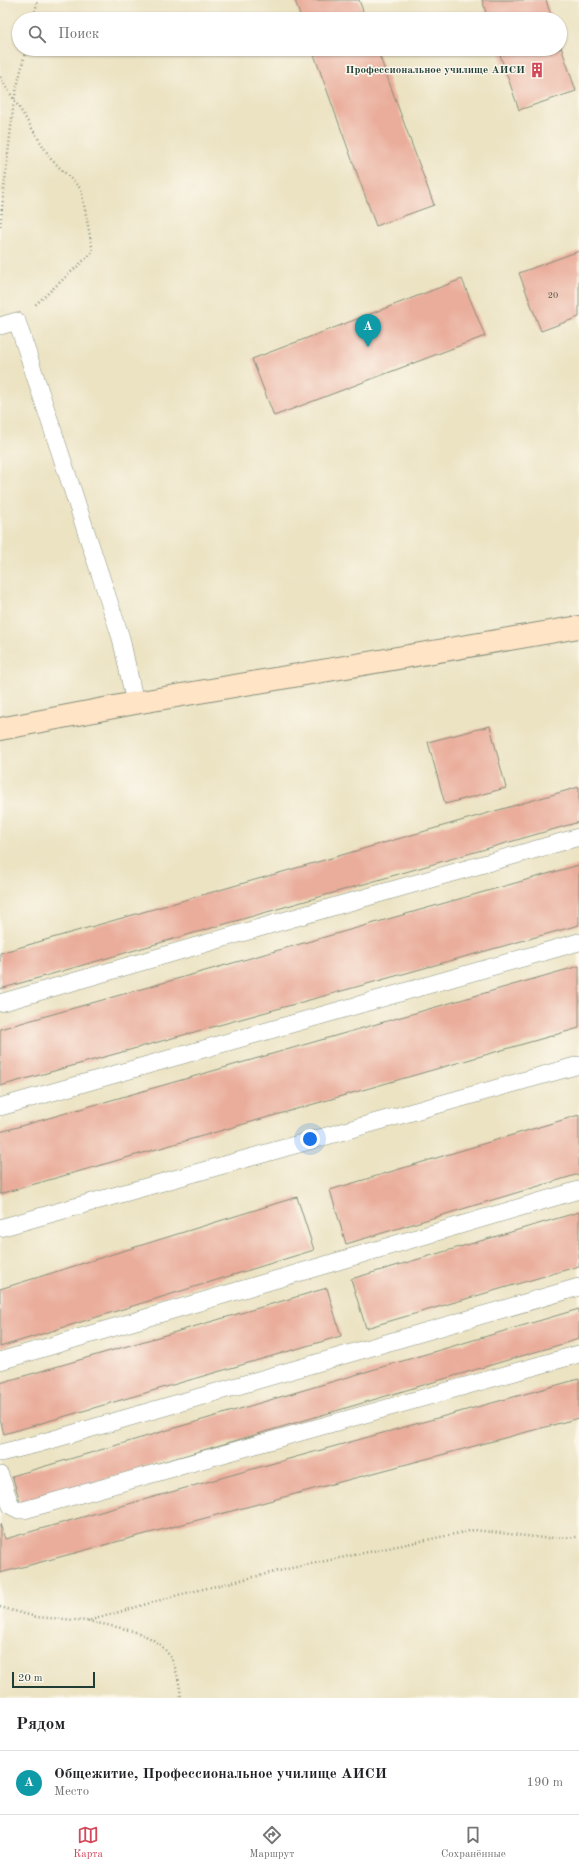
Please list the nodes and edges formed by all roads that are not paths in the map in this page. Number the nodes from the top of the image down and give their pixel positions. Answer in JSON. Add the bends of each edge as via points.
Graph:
{"nodes":[{"id":1,"x":0,"y":326,"type":"edge"},
{"id":2,"x":579,"y":627,"type":"edge"},
{"id":3,"x":134,"y":703,"type":"junction"},
{"id":4,"x":0,"y":729,"type":"edge"},
{"id":5,"x":579,"y":837,"type":"edge"},
{"id":6,"x":579,"y":942,"type":"edge"},
{"id":7,"x":0,"y":1003,"type":"edge"},
{"id":8,"x":579,"y":1065,"type":"edge"},
{"id":9,"x":0,"y":1107,"type":"edge"},
{"id":10,"x":579,"y":1190,"type":"edge"},
{"id":11,"x":0,"y":1228,"type":"edge"},
{"id":12,"x":579,"y":1287,"type":"edge"},
{"id":13,"x":579,"y":1354,"type":"edge"},
{"id":14,"x":0,"y":1361,"type":"edge"},
{"id":15,"x":0,"y":1453,"type":"edge"},
{"id":16,"x":0,"y":1476,"type":"edge"}],
"edges":[{"from":1,"to":3,"type":"lane","via":[[17,321],[121,638]]},
{"from":2,"to":3,"type":"main road"},
{"from":3,"to":4,"type":"main road"},
{"from":5,"to":7,"type":"lane"},
{"from":6,"to":9,"type":"lane"},
{"from":8,"to":11,"type":"lane"},
{"from":10,"to":14,"type":"lane"},
{"from":12,"to":15,"type":"lane"},
{"from":13,"to":16,"type":"lane","via":[[24,1510],[11,1506]]}]}
